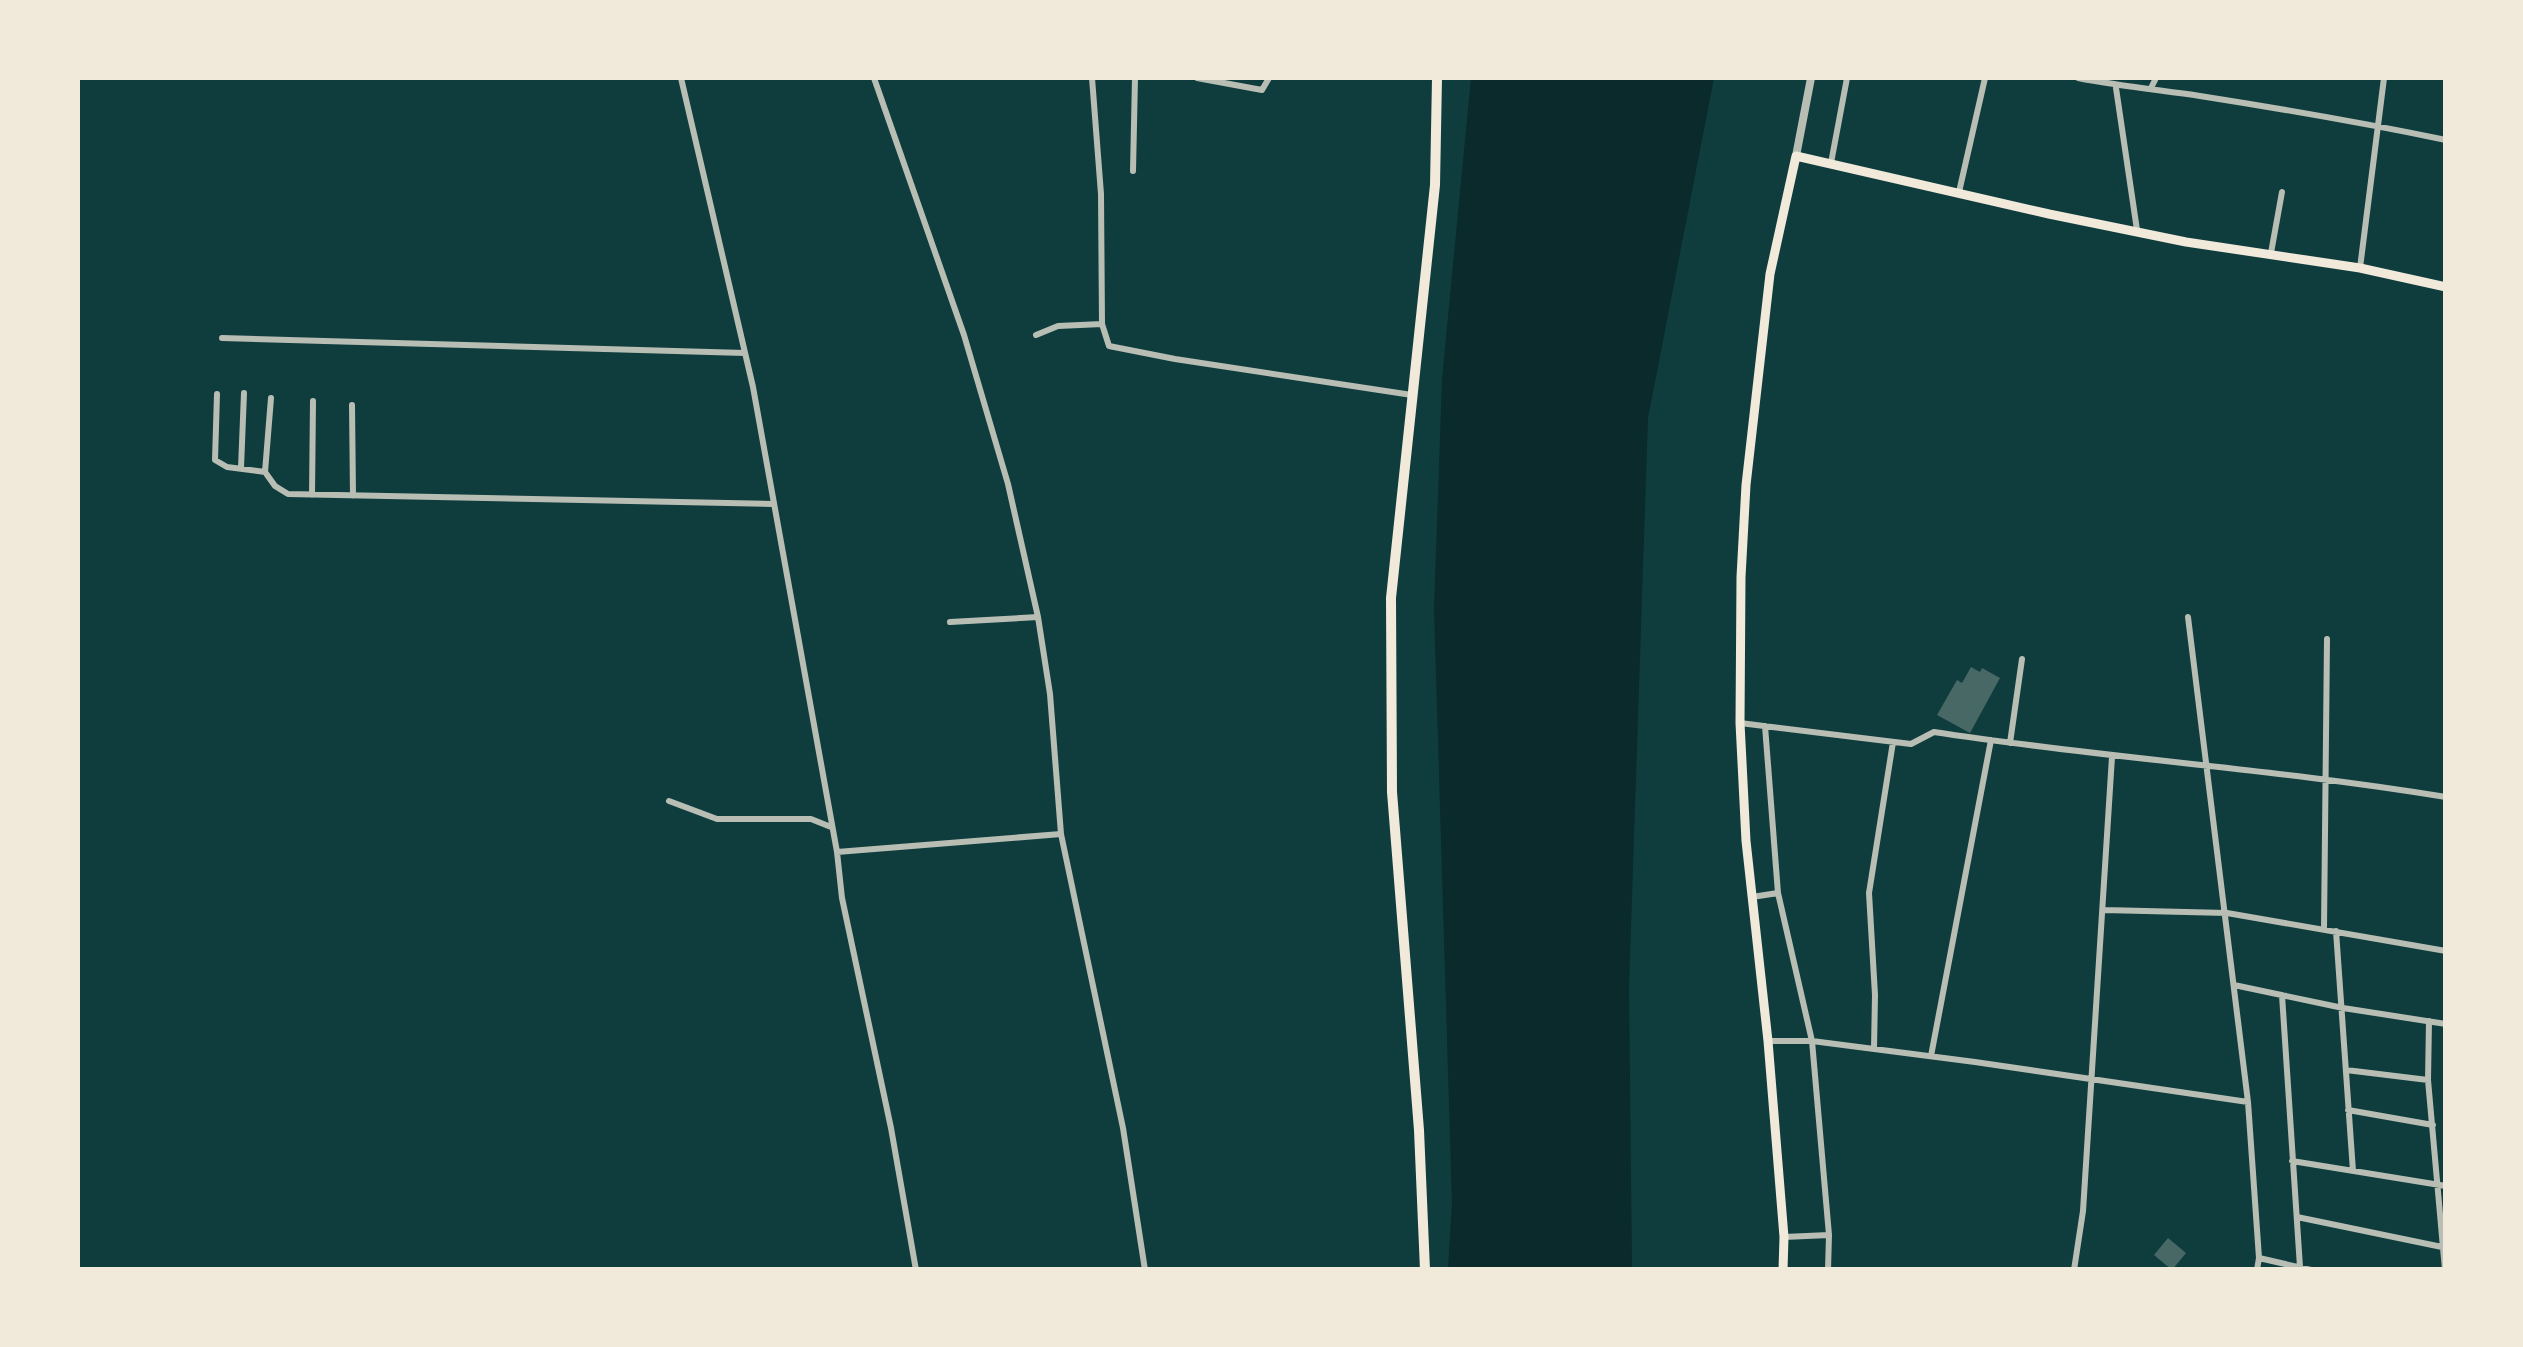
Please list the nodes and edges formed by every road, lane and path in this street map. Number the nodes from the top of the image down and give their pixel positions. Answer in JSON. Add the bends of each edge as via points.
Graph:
{"nodes":[{"id":1,"x":681,"y":78,"type":"edge"},
{"id":2,"x":874,"y":78,"type":"edge"},
{"id":3,"x":1092,"y":78,"type":"edge"},
{"id":4,"x":1136,"y":78,"type":"edge"},
{"id":5,"x":1197,"y":78,"type":"edge"},
{"id":6,"x":1269,"y":78,"type":"edge"},
{"id":7,"x":1437,"y":78,"type":"edge"},
{"id":8,"x":1811,"y":78,"type":"edge"},
{"id":9,"x":1847,"y":78,"type":"edge"},
{"id":10,"x":1985,"y":78,"type":"edge"},
{"id":11,"x":2078,"y":78,"type":"edge"},
{"id":12,"x":2156,"y":78,"type":"edge"},
{"id":13,"x":2384,"y":78,"type":"edge"},
{"id":14,"x":2113,"y":83,"type":"edge"},
{"id":15,"x":2151,"y":88,"type":"junction"},
{"id":16,"x":2378,"y":126,"type":"junction"},
{"id":17,"x":2446,"y":140,"type":"edge"},
{"id":18,"x":1796,"y":156,"type":"junction"},
{"id":19,"x":1831,"y":163,"type":"junction"},
{"id":20,"x":1134,"y":170,"type":"dead end"},
{"id":21,"x":1959,"y":192,"type":"junction"},
{"id":22,"x":2282,"y":192,"type":"dead end"},
{"id":23,"x":2137,"y":230,"type":"junction"},
{"id":24,"x":2271,"y":254,"type":"junction"},
{"id":25,"x":2360,"y":268,"type":"junction"},
{"id":26,"x":2446,"y":286,"type":"edge"},
{"id":27,"x":1102,"y":324,"type":"junction"},
{"id":28,"x":1036,"y":335,"type":"dead end"},
{"id":29,"x":222,"y":338,"type":"dead end"},
{"id":30,"x":745,"y":353,"type":"junction"},
{"id":31,"x":244,"y":393,"type":"dead end"},
{"id":32,"x":218,"y":394,"type":"dead end"},
{"id":33,"x":1412,"y":396,"type":"junction"},
{"id":34,"x":271,"y":398,"type":"dead end"},
{"id":35,"x":313,"y":401,"type":"dead end"},
{"id":36,"x":352,"y":406,"type":"dead end"},
{"id":37,"x":241,"y":468,"type":"junction"},
{"id":38,"x":265,"y":472,"type":"junction"},
{"id":39,"x":312,"y":495,"type":"junction"},
{"id":40,"x":352,"y":496,"type":"junction"},
{"id":41,"x":774,"y":504,"type":"junction"},
{"id":42,"x":1038,"y":617,"type":"junction"},
{"id":43,"x":2188,"y":617,"type":"dead end"},
{"id":44,"x":950,"y":622,"type":"dead end"},
{"id":45,"x":2327,"y":639,"type":"dead end"},
{"id":46,"x":2022,"y":659,"type":"dead end"},
{"id":47,"x":1740,"y":723,"type":"junction"},
{"id":48,"x":1764,"y":726,"type":"junction"},
{"id":49,"x":1990,"y":740,"type":"junction"},
{"id":50,"x":1892,"y":742,"type":"junction"},
{"id":51,"x":2010,"y":744,"type":"junction"},
{"id":52,"x":2112,"y":758,"type":"junction"},
{"id":53,"x":2206,"y":766,"type":"junction"},
{"id":54,"x":2327,"y":777,"type":"junction"},
{"id":55,"x":2446,"y":797,"type":"edge"},
{"id":56,"x":669,"y":800,"type":"dead end"},
{"id":57,"x":832,"y":827,"type":"junction"},
{"id":58,"x":1062,"y":834,"type":"junction"},
{"id":59,"x":836,"y":852,"type":"junction"},
{"id":60,"x":1778,"y":893,"type":"junction"},
{"id":61,"x":1752,"y":897,"type":"junction"},
{"id":62,"x":2104,"y":910,"type":"junction"},
{"id":63,"x":2227,"y":913,"type":"junction"},
{"id":64,"x":2324,"y":929,"type":"junction"},
{"id":65,"x":2336,"y":931,"type":"junction"},
{"id":66,"x":2446,"y":951,"type":"edge"},
{"id":67,"x":2234,"y":986,"type":"junction"},
{"id":68,"x":2282,"y":995,"type":"junction"},
{"id":69,"x":2343,"y":1008,"type":"junction"},
{"id":70,"x":2428,"y":1021,"type":"junction"},
{"id":71,"x":2446,"y":1024,"type":"edge"},
{"id":72,"x":1768,"y":1040,"type":"junction"},
{"id":73,"x":1812,"y":1041,"type":"junction"},
{"id":74,"x":1874,"y":1049,"type":"junction"},
{"id":75,"x":1932,"y":1056,"type":"junction"},
{"id":76,"x":2346,"y":1070,"type":"junction"},
{"id":77,"x":2093,"y":1080,"type":"junction"},
{"id":78,"x":2428,"y":1080,"type":"junction"},
{"id":79,"x":2248,"y":1102,"type":"junction"},
{"id":80,"x":2348,"y":1110,"type":"junction"},
{"id":81,"x":2433,"y":1124,"type":"junction"},
{"id":82,"x":2292,"y":1160,"type":"junction"},
{"id":83,"x":2353,"y":1171,"type":"junction"},
{"id":84,"x":2442,"y":1186,"type":"edge"},
{"id":85,"x":2297,"y":1217,"type":"junction"},
{"id":86,"x":1829,"y":1235,"type":"junction"},
{"id":87,"x":1784,"y":1237,"type":"junction"},
{"id":88,"x":2443,"y":1247,"type":"edge"},
{"id":89,"x":2259,"y":1258,"type":"junction"},
{"id":90,"x":2300,"y":1267,"type":"edge"},
{"id":91,"x":916,"y":1270,"type":"edge"},
{"id":92,"x":1145,"y":1270,"type":"edge"},
{"id":93,"x":1425,"y":1270,"type":"edge"},
{"id":94,"x":1784,"y":1270,"type":"edge"},
{"id":95,"x":1828,"y":1270,"type":"edge"},
{"id":96,"x":2074,"y":1270,"type":"edge"},
{"id":97,"x":2257,"y":1270,"type":"edge"},
{"id":98,"x":2311,"y":1270,"type":"edge"},
{"id":99,"x":2445,"y":1270,"type":"edge"}],
"edges":[{"from":1,"to":30,"type":"street"},
{"from":2,"to":42,"type":"street","via":[[964,335]]},
{"from":3,"to":27,"type":"street"},
{"from":4,"to":20,"type":"street"},
{"from":5,"to":6,"type":"street","via":[[1262,90]]},
{"from":7,"to":33,"type":"main road","via":[[1435,186]]},
{"from":8,"to":18,"type":"street"},
{"from":9,"to":19,"type":"street"},
{"from":10,"to":21,"type":"street"},
{"from":11,"to":14,"type":"street"},
{"from":12,"to":15,"type":"street"},
{"from":13,"to":16,"type":"street"},
{"from":14,"to":15,"type":"street"},
{"from":14,"to":23,"type":"street"},
{"from":15,"to":16,"type":"street"},
{"from":16,"to":17,"type":"street"},
{"from":16,"to":25,"type":"street"},
{"from":18,"to":19,"type":"main road"},
{"from":18,"to":47,"type":"main road","via":[[1770,274],[1746,485]]},
{"from":19,"to":21,"type":"main road"},
{"from":21,"to":23,"type":"main road"},
{"from":22,"to":24,"type":"street"},
{"from":23,"to":24,"type":"main road"},
{"from":24,"to":25,"type":"main road"},
{"from":25,"to":26,"type":"main road"},
{"from":27,"to":28,"type":"street","via":[[1058,326]]},
{"from":27,"to":33,"type":"street","via":[[1106,342],[1119,350]]},
{"from":29,"to":30,"type":"street"},
{"from":30,"to":41,"type":"street"},
{"from":31,"to":37,"type":"street"},
{"from":32,"to":37,"type":"street","via":[[215,460]]},
{"from":33,"to":93,"type":"main road","via":[[1391,598],[1392,792]]},
{"from":34,"to":38,"type":"street"},
{"from":35,"to":39,"type":"street"},
{"from":36,"to":40,"type":"street"},
{"from":37,"to":38,"type":"street"},
{"from":38,"to":39,"type":"street","via":[[281,492]]},
{"from":39,"to":40,"type":"street"},
{"from":40,"to":41,"type":"street"},
{"from":41,"to":57,"type":"street"},
{"from":42,"to":44,"type":"street"},
{"from":42,"to":58,"type":"street"},
{"from":43,"to":53,"type":"street"},
{"from":45,"to":54,"type":"street"},
{"from":46,"to":51,"type":"street"},
{"from":47,"to":48,"type":"street"},
{"from":47,"to":61,"type":"main road"},
{"from":48,"to":50,"type":"street"},
{"from":48,"to":60,"type":"street"},
{"from":49,"to":50,"type":"street","via":[[1934,732],[1911,744]]},
{"from":49,"to":51,"type":"street"},
{"from":49,"to":75,"type":"street"},
{"from":50,"to":74,"type":"street","via":[[1869,892]]},
{"from":51,"to":52,"type":"street"},
{"from":52,"to":53,"type":"street"},
{"from":52,"to":62,"type":"street"},
{"from":53,"to":54,"type":"street"},
{"from":53,"to":63,"type":"street"},
{"from":54,"to":55,"type":"street"},
{"from":54,"to":64,"type":"street"},
{"from":56,"to":57,"type":"street","via":[[717,819],[812,819]]},
{"from":57,"to":59,"type":"street"},
{"from":58,"to":59,"type":"street"},
{"from":58,"to":92,"type":"street"},
{"from":59,"to":91,"type":"street"},
{"from":60,"to":61,"type":"street"},
{"from":60,"to":73,"type":"street"},
{"from":61,"to":72,"type":"main road"},
{"from":62,"to":63,"type":"street"},
{"from":62,"to":77,"type":"street"},
{"from":63,"to":64,"type":"street"},
{"from":63,"to":67,"type":"street"},
{"from":64,"to":65,"type":"street"},
{"from":65,"to":66,"type":"street"},
{"from":65,"to":69,"type":"street"},
{"from":67,"to":68,"type":"street"},
{"from":67,"to":79,"type":"street"},
{"from":68,"to":69,"type":"street"},
{"from":68,"to":82,"type":"street"},
{"from":69,"to":70,"type":"street"},
{"from":69,"to":76,"type":"street"},
{"from":70,"to":71,"type":"street"},
{"from":70,"to":78,"type":"street"},
{"from":72,"to":73,"type":"street"},
{"from":72,"to":87,"type":"main road"},
{"from":73,"to":74,"type":"street"},
{"from":73,"to":86,"type":"street"},
{"from":74,"to":75,"type":"street"},
{"from":75,"to":77,"type":"street"},
{"from":76,"to":78,"type":"street"},
{"from":76,"to":80,"type":"street"},
{"from":77,"to":79,"type":"street"},
{"from":77,"to":96,"type":"street"},
{"from":78,"to":81,"type":"street"},
{"from":79,"to":89,"type":"street"},
{"from":80,"to":81,"type":"street"},
{"from":80,"to":83,"type":"street"},
{"from":81,"to":84,"type":"street"},
{"from":82,"to":83,"type":"street"},
{"from":82,"to":85,"type":"street"},
{"from":83,"to":84,"type":"street"},
{"from":84,"to":88,"type":"street"},
{"from":85,"to":88,"type":"street"},
{"from":85,"to":90,"type":"street"},
{"from":86,"to":87,"type":"street"},
{"from":86,"to":95,"type":"street"},
{"from":87,"to":94,"type":"main road"},
{"from":88,"to":99,"type":"street"},
{"from":89,"to":90,"type":"street"},
{"from":89,"to":97,"type":"street"},
{"from":90,"to":98,"type":"street"}]}
